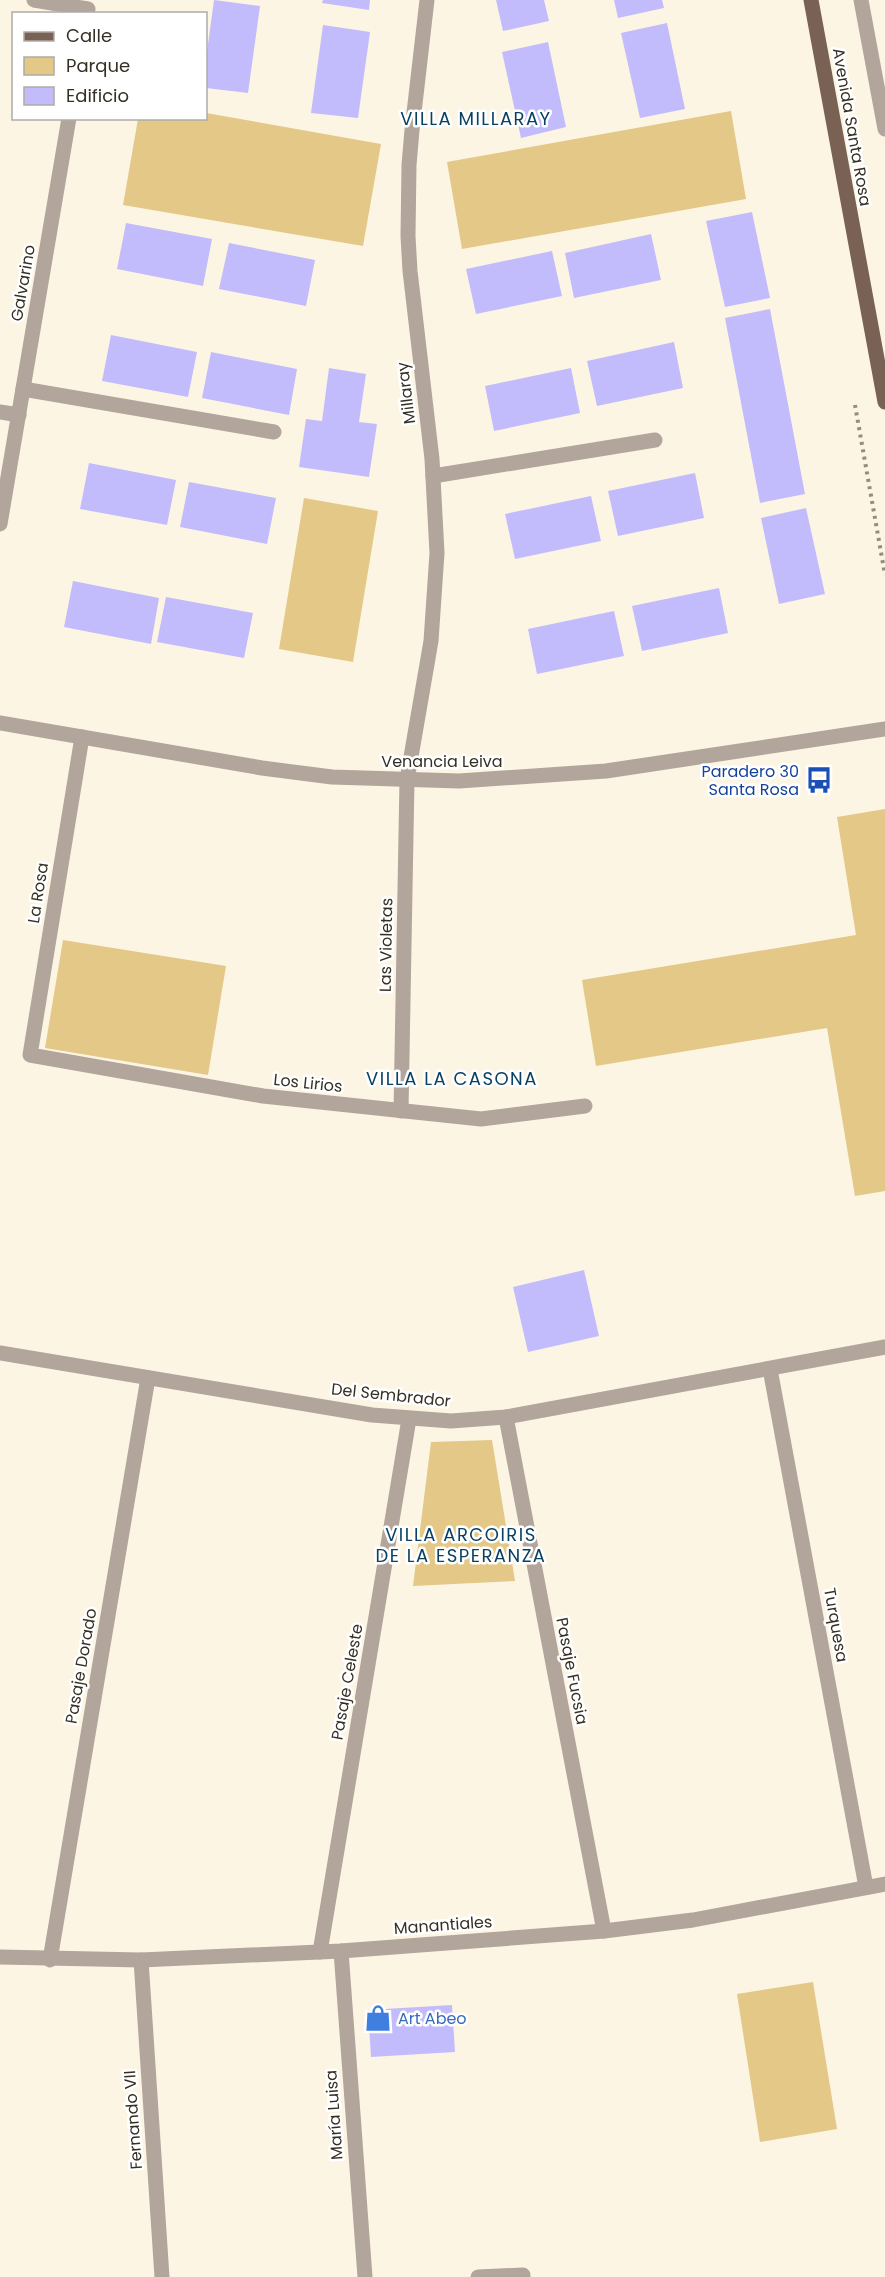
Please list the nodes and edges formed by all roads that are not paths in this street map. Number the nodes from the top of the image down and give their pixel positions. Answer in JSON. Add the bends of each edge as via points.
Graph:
{"nodes":[{"id":1,"x":34,"y":0,"type":"edge"},
{"id":2,"x":427,"y":0,"type":"edge"},
{"id":3,"x":811,"y":0,"type":"edge"},
{"id":4,"x":861,"y":0,"type":"edge"},
{"id":5,"x":88,"y":8,"type":"edge"},
{"id":6,"x":69,"y":120,"type":"edge"},
{"id":7,"x":885,"y":129,"type":"edge"},
{"id":8,"x":23,"y":389,"type":"junction"},
{"id":9,"x":885,"y":402,"type":"edge"},
{"id":10,"x":0,"y":412,"type":"edge"},
{"id":11,"x":19,"y":415,"type":"junction"},
{"id":12,"x":274,"y":432,"type":"dead end"},
{"id":13,"x":655,"y":440,"type":"dead end"},
{"id":14,"x":433,"y":476,"type":"junction"},
{"id":15,"x":0,"y":524,"type":"edge"},
{"id":16,"x":0,"y":723,"type":"edge"},
{"id":17,"x":885,"y":729,"type":"edge"},
{"id":18,"x":82,"y":737,"type":"junction"},
{"id":19,"x":407,"y":780,"type":"junction"},
{"id":20,"x":30,"y":1055,"type":"joint"},
{"id":21,"x":585,"y":1106,"type":"dead end"},
{"id":22,"x":401,"y":1111,"type":"junction"},
{"id":23,"x":885,"y":1347,"type":"edge"},
{"id":24,"x":0,"y":1353,"type":"edge"},
{"id":25,"x":770,"y":1369,"type":"junction"},
{"id":26,"x":148,"y":1378,"type":"junction"},
{"id":27,"x":506,"y":1417,"type":"junction"},
{"id":28,"x":409,"y":1419,"type":"junction"},
{"id":29,"x":885,"y":1884,"type":"edge"},
{"id":30,"x":866,"y":1887,"type":"junction"},
{"id":31,"x":604,"y":1931,"type":"junction"},
{"id":32,"x":341,"y":1951,"type":"junction"},
{"id":33,"x":320,"y":1952,"type":"junction"},
{"id":34,"x":0,"y":1958,"type":"edge"},
{"id":35,"x":50,"y":1960,"type":"junction"},
{"id":36,"x":141,"y":1960,"type":"junction"},
{"id":37,"x":523,"y":2275,"type":"dead end"},
{"id":38,"x":162,"y":2277,"type":"edge"},
{"id":39,"x":365,"y":2277,"type":"edge"},
{"id":40,"x":478,"y":2277,"type":"edge"}],
"edges":[{"from":1,"to":5,"type":"street"},
{"from":2,"to":14,"type":"street","name":"Millaray","via":[[408,201],[410,271]]},
{"from":3,"to":9,"type":"main road","name":"Avenida Santa Rosa"},
{"from":4,"to":7,"type":"street"},
{"from":6,"to":8,"type":"street","name":"Galvarino"},
{"from":8,"to":11,"type":"street","name":"Galvarino"},
{"from":8,"to":12,"type":"street"},
{"from":10,"to":11,"type":"street"},
{"from":11,"to":15,"type":"street","name":"Galvarino"},
{"from":13,"to":14,"type":"street"},
{"from":14,"to":19,"type":"street","name":"Millaray","via":[[435,597],[426,677]]},
{"from":16,"to":18,"type":"street","name":"Venancia Leiva"},
{"from":17,"to":19,"type":"street","name":"Venancia Leiva","via":[[606,771],[533,778]]},
{"from":18,"to":19,"type":"street","name":"Venancia Leiva","via":[[262,768],[332,777]]},
{"from":18,"to":20,"type":"street","name":"La Rosa"},
{"from":19,"to":22,"type":"street","name":"Las Violetas"},
{"from":20,"to":22,"type":"street","name":"Los Lirios","via":[[262,1096]]},
{"from":21,"to":22,"type":"street","name":"Los Lirios","via":[[482,1119]]},
{"from":23,"to":25,"type":"street","name":"Del Sembrador"},
{"from":24,"to":26,"type":"street","name":"Del Sembrador"},
{"from":25,"to":27,"type":"street","name":"Del Sembrador"},
{"from":25,"to":30,"type":"street","name":"Turquesa"},
{"from":26,"to":28,"type":"street","name":"Del Sembrador"},
{"from":26,"to":35,"type":"street","name":"Pasaje Dorado"},
{"from":27,"to":28,"type":"street","name":"Del Sembrador"},
{"from":27,"to":31,"type":"street","name":"Pasaje Fucsia"},
{"from":28,"to":33,"type":"street","name":"Pasaje Celeste"},
{"from":29,"to":30,"type":"street","name":"Manantiales"},
{"from":30,"to":31,"type":"street","name":"Manantiales","via":[[693,1920]]},
{"from":31,"to":32,"type":"street","name":"Manantiales"},
{"from":32,"to":33,"type":"street","name":"Manantiales"},
{"from":32,"to":39,"type":"street","name":"María Luisa"},
{"from":33,"to":36,"type":"street","name":"Manantiales"},
{"from":34,"to":35,"type":"street","name":"Manantiales"},
{"from":35,"to":36,"type":"street","name":"Manantiales"},
{"from":36,"to":38,"type":"street","name":"Fernando VII"},
{"from":37,"to":40,"type":"street"}]}
